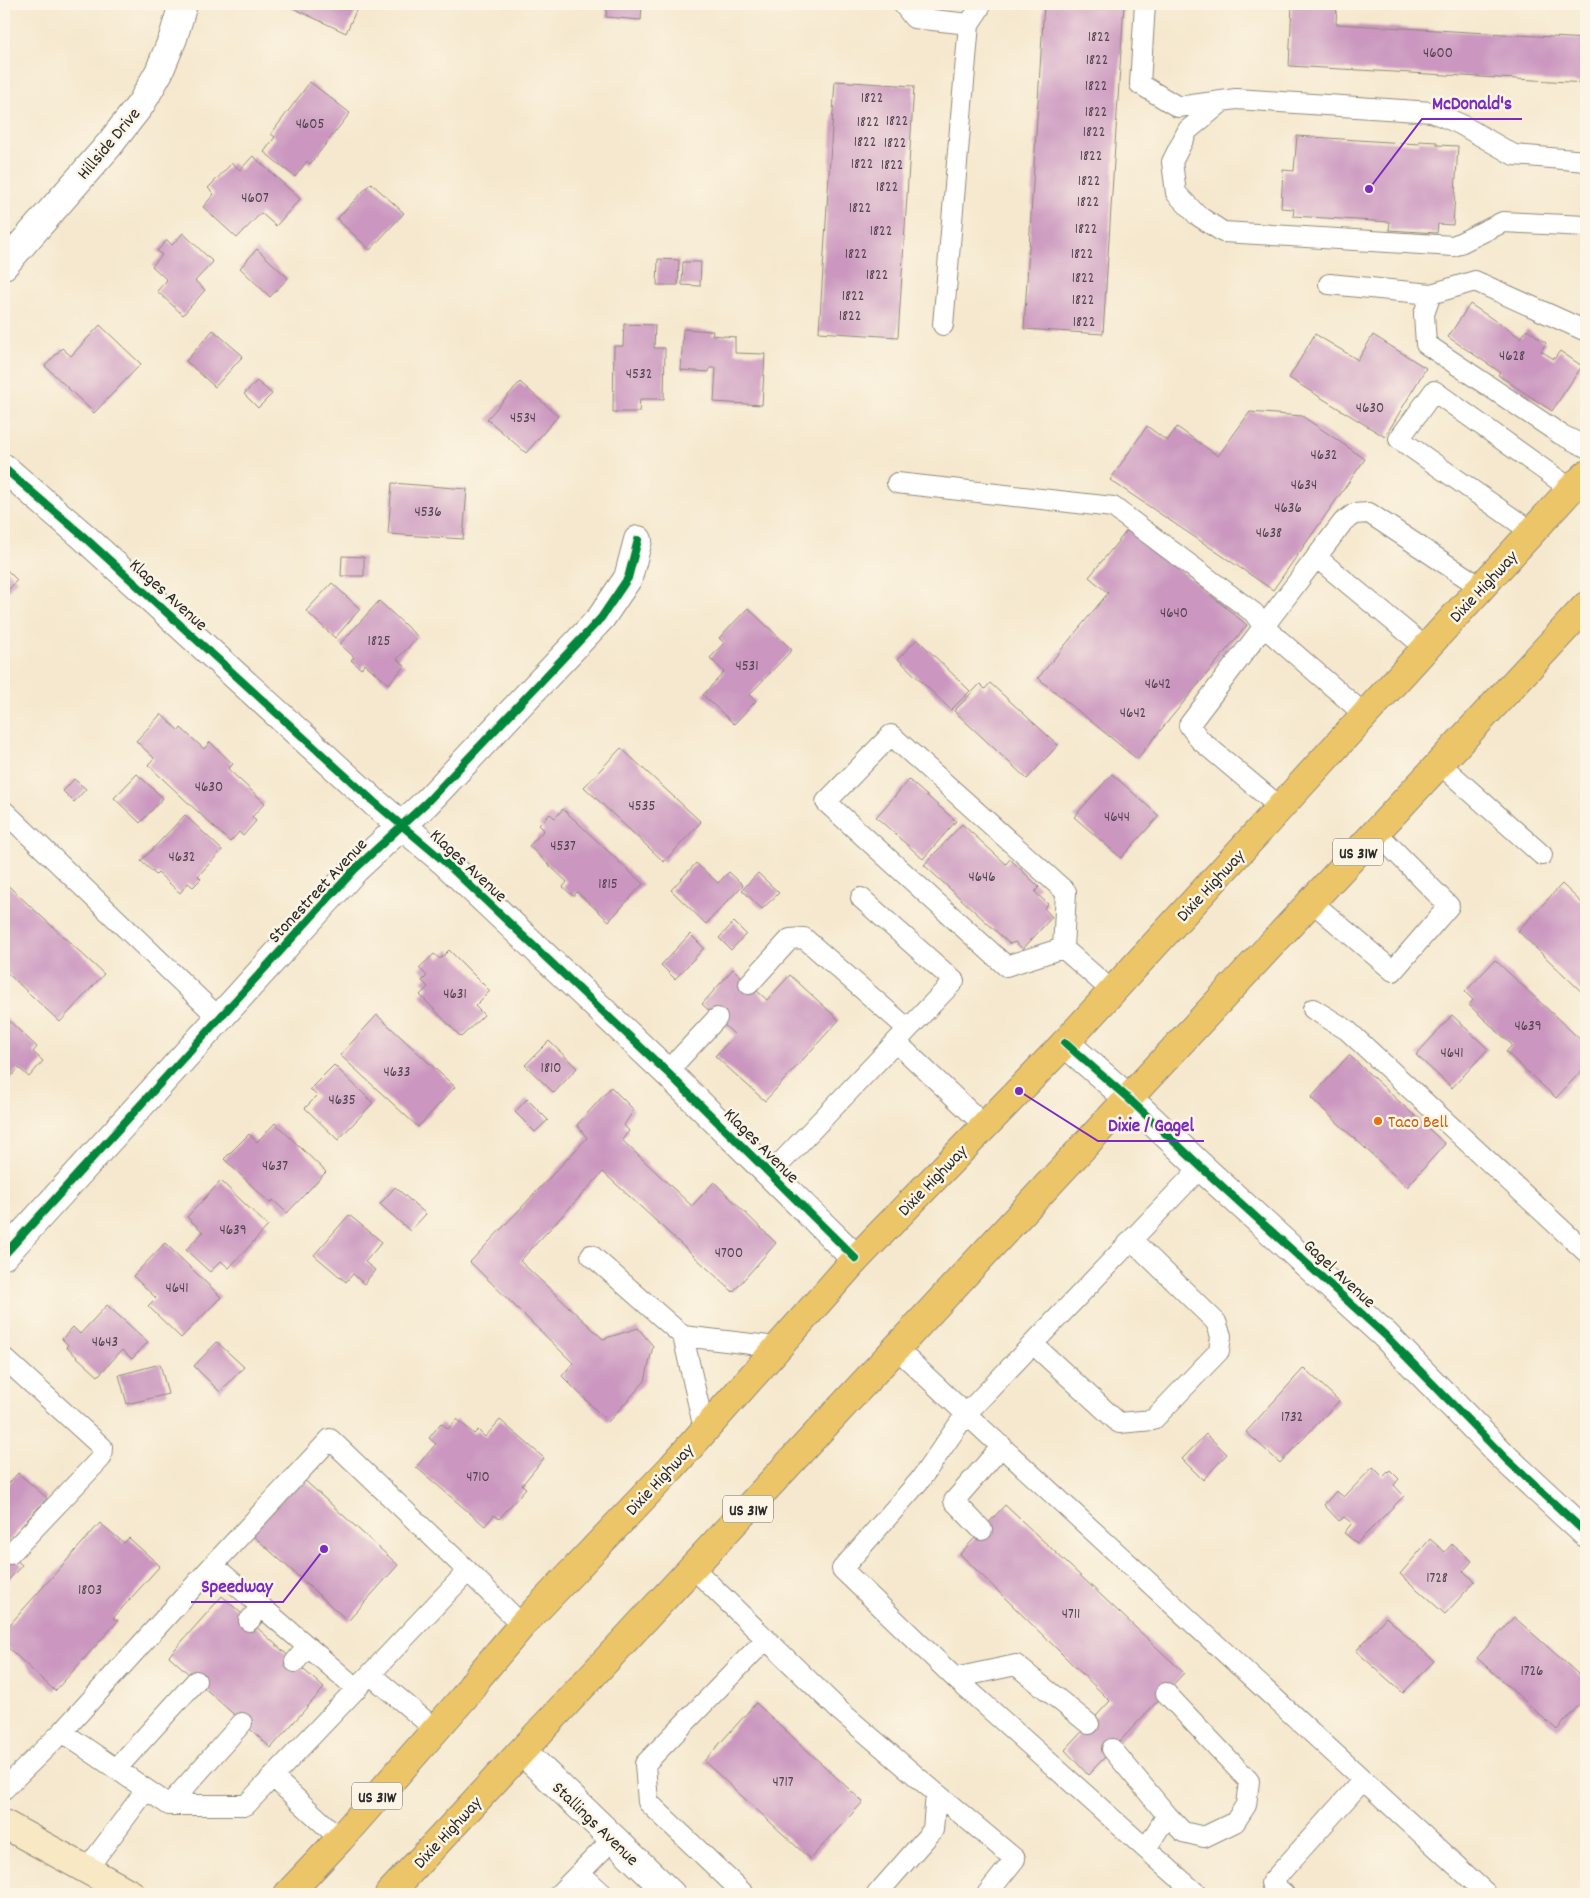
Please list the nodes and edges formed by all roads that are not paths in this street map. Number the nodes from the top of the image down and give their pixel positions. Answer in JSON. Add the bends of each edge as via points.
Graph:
{"nodes":[{"id":1,"x":183,"y":4,"type":"edge"},
{"id":2,"x":902,"y":4,"type":"edge"},
{"id":3,"x":980,"y":4,"type":"edge"},
{"id":4,"x":1145,"y":4,"type":"edge"},
{"id":5,"x":969,"y":24,"type":"junction"},
{"id":6,"x":1223,"y":101,"type":"junction"},
{"id":7,"x":1586,"y":161,"type":"edge"},
{"id":8,"x":1586,"y":226,"type":"edge"},
{"id":9,"x":4,"y":265,"type":"edge"},
{"id":10,"x":1329,"y":284,"type":"dead end"},
{"id":11,"x":1431,"y":294,"type":"junction"},
{"id":12,"x":943,"y":325,"type":"dead end"},
{"id":13,"x":1586,"y":332,"type":"edge"},
{"id":14,"x":1586,"y":447,"type":"edge"},
{"id":15,"x":4,"y":468,"type":"edge"},
{"id":16,"x":1579,"y":482,"type":"edge"},
{"id":17,"x":897,"y":483,"type":"dead end"},
{"id":18,"x":1532,"y":532,"type":"junction"},
{"id":19,"x":638,"y":540,"type":"dead end"},
{"id":20,"x":1316,"y":557,"type":"junction"},
{"id":21,"x":1482,"y":588,"type":"junction"},
{"id":22,"x":1586,"y":606,"type":"edge"},
{"id":23,"x":1263,"y":626,"type":"junction"},
{"id":24,"x":1426,"y":648,"type":"junction"},
{"id":25,"x":1364,"y":714,"type":"junction"},
{"id":26,"x":1440,"y":764,"type":"junction"},
{"id":27,"x":1281,"y":808,"type":"junction"},
{"id":28,"x":4,"y":811,"type":"edge"},
{"id":29,"x":402,"y":825,"type":"junction"},
{"id":30,"x":1376,"y":832,"type":"junction"},
{"id":31,"x":1542,"y":855,"type":"dead end"},
{"id":32,"x":861,"y":898,"type":"dead end"},
{"id":33,"x":1312,"y":902,"type":"junction"},
{"id":34,"x":1063,"y":948,"type":"junction"},
{"id":35,"x":749,"y":984,"type":"dead end"},
{"id":36,"x":1112,"y":992,"type":"junction"},
{"id":37,"x":1313,"y":1009,"type":"dead end"},
{"id":38,"x":219,"y":1018,"type":"junction"},
{"id":39,"x":717,"y":1018,"type":"dead end"},
{"id":40,"x":902,"y":1036,"type":"junction"},
{"id":41,"x":1065,"y":1043,"type":"junction"},
{"id":42,"x":667,"y":1072,"type":"junction"},
{"id":43,"x":1129,"y":1099,"type":"junction"},
{"id":44,"x":985,"y":1126,"type":"junction"},
{"id":45,"x":1201,"y":1167,"type":"junction"},
{"id":46,"x":770,"y":1174,"type":"junction"},
{"id":47,"x":1132,"y":1240,"type":"junction"},
{"id":48,"x":1586,"y":1252,"type":"edge"},
{"id":49,"x":4,"y":1255,"type":"edge"},
{"id":50,"x":591,"y":1255,"type":"dead end"},
{"id":51,"x":856,"y":1259,"type":"junction"},
{"id":52,"x":683,"y":1336,"type":"junction"},
{"id":53,"x":1034,"y":1345,"type":"junction"},
{"id":54,"x":777,"y":1347,"type":"junction"},
{"id":55,"x":896,"y":1348,"type":"junction"},
{"id":56,"x":4,"y":1358,"type":"edge"},
{"id":57,"x":966,"y":1414,"type":"junction"},
{"id":58,"x":704,"y":1429,"type":"junction"},
{"id":59,"x":1002,"y":1446,"type":"junction"},
{"id":60,"x":982,"y":1530,"type":"dead end"},
{"id":61,"x":1586,"y":1533,"type":"edge"},
{"id":62,"x":10,"y":1554,"type":"dead end"},
{"id":63,"x":213,"y":1566,"type":"junction"},
{"id":64,"x":693,"y":1568,"type":"junction"},
{"id":65,"x":468,"y":1572,"type":"junction"},
{"id":66,"x":522,"y":1625,"type":"junction"},
{"id":67,"x":766,"y":1639,"type":"junction"},
{"id":68,"x":371,"y":1675,"type":"junction"},
{"id":69,"x":955,"y":1678,"type":"junction"},
{"id":70,"x":196,"y":1681,"type":"dead end"},
{"id":71,"x":357,"y":1689,"type":"junction"},
{"id":72,"x":1166,"y":1693,"type":"dead end"},
{"id":73,"x":242,"y":1722,"type":"dead end"},
{"id":74,"x":1088,"y":1724,"type":"dead end"},
{"id":75,"x":435,"y":1729,"type":"junction"},
{"id":76,"x":62,"y":1732,"type":"junction"},
{"id":77,"x":1112,"y":1749,"type":"dead end"},
{"id":78,"x":522,"y":1751,"type":"junction"},
{"id":79,"x":116,"y":1769,"type":"junction"},
{"id":80,"x":273,"y":1777,"type":"junction"},
{"id":81,"x":1363,"y":1780,"type":"junction"},
{"id":82,"x":4,"y":1789,"type":"edge"},
{"id":83,"x":146,"y":1790,"type":"junction"},
{"id":84,"x":936,"y":1793,"type":"junction"},
{"id":85,"x":169,"y":1805,"type":"junction"},
{"id":86,"x":1167,"y":1815,"type":"junction"},
{"id":87,"x":4,"y":1824,"type":"edge"},
{"id":88,"x":340,"y":1838,"type":"junction"},
{"id":89,"x":613,"y":1839,"type":"junction"},
{"id":90,"x":1146,"y":1849,"type":"junction"},
{"id":91,"x":87,"y":1869,"type":"junction"},
{"id":92,"x":580,"y":1873,"type":"junction"},
{"id":93,"x":1272,"y":1890,"type":"edge"},
{"id":94,"x":131,"y":1894,"type":"edge"},
{"id":95,"x":288,"y":1894,"type":"edge"},
{"id":96,"x":389,"y":1894,"type":"edge"},
{"id":97,"x":559,"y":1894,"type":"edge"},
{"id":98,"x":603,"y":1894,"type":"edge"},
{"id":99,"x":671,"y":1894,"type":"edge"},
{"id":100,"x":744,"y":1894,"type":"edge"},
{"id":101,"x":877,"y":1894,"type":"edge"},
{"id":102,"x":987,"y":1894,"type":"edge"},
{"id":103,"x":1197,"y":1894,"type":"edge"},
{"id":104,"x":1486,"y":1894,"type":"edge"}],
"edges":[{"from":1,"to":9,"type":"street","name":"Hillside Drive","via":[[163,63],[141,104]]},
{"from":2,"to":5,"type":"lane","via":[[914,18]]},
{"from":3,"to":5,"type":"lane"},
{"from":4,"to":6,"type":"lane","via":[[1140,84],[1178,107]]},
{"from":5,"to":12,"type":"lane"},
{"from":6,"to":7,"type":"lane","via":[[1236,99],[1432,112],[1514,155]]},
{"from":6,"to":8,"type":"lane","via":[[1188,130],[1172,162],[1176,193],[1197,215],[1223,232],[1454,246],[1503,222]]},
{"from":10,"to":11,"type":"lane"},
{"from":11,"to":13,"type":"lane","via":[[1476,281]]},
{"from":11,"to":14,"type":"lane","via":[[1424,314],[1426,344],[1560,434]]},
{"from":15,"to":29,"type":"street","name":"Klages Avenue"},
{"from":16,"to":18,"type":"main road","name":"Dixie Highway","number":"US 31W"},
{"from":16,"to":18,"type":"lane","via":[[1434,391],[1399,440]]},
{"from":17,"to":23,"type":"lane","via":[[1113,507],[1254,613]]},
{"from":18,"to":21,"type":"main road","name":"Dixie Highway","number":"US 31W"},
{"from":19,"to":29,"type":"street","name":"Stonestreet Avenue","via":[[628,578],[601,618]]},
{"from":20,"to":21,"type":"lane","via":[[1343,522],[1354,514],[1369,513]]},
{"from":20,"to":23,"type":"lane"},
{"from":20,"to":24,"type":"lane"},
{"from":21,"to":24,"type":"main road","name":"Dixie Highway","number":"US 31W"},
{"from":22,"to":26,"type":"main road","name":"Dixie Highway","number":"US 31W"},
{"from":23,"to":25,"type":"lane"},
{"from":23,"to":27,"type":"lane","via":[[1190,725],[1200,740]]},
{"from":24,"to":25,"type":"main road","name":"Dixie Highway","number":"US 31W"},
{"from":25,"to":27,"type":"main road","name":"Dixie Highway","number":"US 31W"},
{"from":26,"to":30,"type":"main road","name":"Dixie Highway","number":"US 31W"},
{"from":26,"to":31,"type":"lane"},
{"from":27,"to":36,"type":"main road","name":"Dixie Highway","number":"US 31W"},
{"from":28,"to":38,"type":"lane"},
{"from":29,"to":38,"type":"street","name":"Stonestreet Avenue","via":[[355,869]]},
{"from":29,"to":42,"type":"street","name":"Klages Avenue"},
{"from":30,"to":33,"type":"main road","name":"Dixie Highway","number":"US 31W"},
{"from":30,"to":33,"type":"lane","via":[[1449,906],[1393,971]]},
{"from":32,"to":40,"type":"lane","via":[[954,981]]},
{"from":33,"to":43,"type":"main road","name":"Dixie Highway","number":"US 31W"},
{"from":34,"to":34,"type":"lane","via":[[1066,892],[891,735],[826,802],[1006,966]]},
{"from":34,"to":36,"type":"lane"},
{"from":35,"to":40,"type":"lane","via":[[790,938],[804,938]]},
{"from":36,"to":41,"type":"main road","name":"Dixie Highway","number":"US 31W"},
{"from":37,"to":48,"type":"lane","via":[[1347,1030]]},
{"from":38,"to":49,"type":"street","name":"Stonestreet Avenue"},
{"from":39,"to":42,"type":"lane"},
{"from":40,"to":44,"type":"lane"},
{"from":40,"to":46,"type":"lane"},
{"from":41,"to":43,"type":"street","name":"Gagel Avenue"},
{"from":41,"to":44,"type":"main road","name":"Dixie Highway","number":"US 31W"},
{"from":42,"to":46,"type":"street","name":"Klages Avenue"},
{"from":43,"to":45,"type":"street","name":"Gagel Avenue"},
{"from":43,"to":55,"type":"main road","name":"Dixie Highway","number":"US 31W"},
{"from":44,"to":51,"type":"main road","name":"Dixie Highway","number":"US 31W"},
{"from":45,"to":47,"type":"lane"},
{"from":45,"to":61,"type":"street","name":"Gagel Avenue","via":[[1385,1335],[1506,1459]]},
{"from":46,"to":51,"type":"street","name":"Klages Avenue"},
{"from":47,"to":53,"type":"lane"},
{"from":47,"to":53,"type":"lane","via":[[1216,1322],[1221,1336],[1219,1351],[1153,1420],[1119,1423]]},
{"from":50,"to":52,"type":"lane"},
{"from":51,"to":54,"type":"main road","name":"Dixie Highway","number":"US 31W"},
{"from":52,"to":54,"type":"lane"},
{"from":52,"to":58,"type":"lane"},
{"from":53,"to":57,"type":"lane"},
{"from":54,"to":58,"type":"main road","name":"Dixie Highway","number":"US 31W"},
{"from":55,"to":57,"type":"lane"},
{"from":55,"to":64,"type":"main road","name":"Dixie Highway","number":"US 31W"},
{"from":56,"to":62,"type":"lane","via":[[102,1447],[101,1458]]},
{"from":57,"to":59,"type":"lane"},
{"from":57,"to":69,"type":"lane","via":[[920,1480],[842,1569]]},
{"from":58,"to":66,"type":"main road","name":"Dixie Highway","number":"US 31W"},
{"from":59,"to":60,"type":"lane","via":[[954,1501]]},
{"from":59,"to":81,"type":"lane"},
{"from":63,"to":65,"type":"lane","via":[[330,1439]]},
{"from":63,"to":71,"type":"lane","via":[[255,1614],[301,1654]]},
{"from":63,"to":76,"type":"lane"},
{"from":64,"to":67,"type":"lane"},
{"from":64,"to":78,"type":"main road","name":"Dixie Highway","number":"US 31W"},
{"from":65,"to":66,"type":"lane"},
{"from":65,"to":68,"type":"lane"},
{"from":66,"to":75,"type":"main road","name":"Dixie Highway","number":"US 31W"},
{"from":67,"to":84,"type":"lane","via":[[840,1711]]},
{"from":67,"to":100,"type":"lane","via":[[645,1764],[648,1802]]},
{"from":68,"to":71,"type":"lane"},
{"from":68,"to":75,"type":"lane"},
{"from":69,"to":74,"type":"lane","via":[[1016,1665]]},
{"from":69,"to":90,"type":"lane"},
{"from":70,"to":79,"type":"lane"},
{"from":71,"to":80,"type":"lane"},
{"from":72,"to":86,"type":"lane","via":[[1249,1781],[1246,1805],[1235,1822],[1204,1837],[1183,1832]]},
{"from":73,"to":85,"type":"lane"},
{"from":75,"to":88,"type":"main road","name":"Dixie Highway","number":"US 31W"},
{"from":76,"to":79,"type":"lane"},
{"from":76,"to":82,"type":"lane"},
{"from":77,"to":86,"type":"lane"},
{"from":78,"to":89,"type":"street","name":"Stallings Avenue"},
{"from":78,"to":96,"type":"main road","name":"Dixie Highway","number":"US 31W"},
{"from":79,"to":83,"type":"lane"},
{"from":80,"to":85,"type":"lane","via":[[246,1805]]},
{"from":80,"to":88,"type":"lane"},
{"from":81,"to":93,"type":"lane"},
{"from":81,"to":104,"type":"lane"},
{"from":83,"to":85,"type":"lane"},
{"from":83,"to":91,"type":"lane"},
{"from":84,"to":101,"type":"lane","via":[[933,1830]]},
{"from":84,"to":102,"type":"lane","via":[[1015,1859]]},
{"from":86,"to":90,"type":"lane"},
{"from":87,"to":91,"type":"main road"},
{"from":88,"to":95,"type":"main road","name":"Dixie Highway","number":"US 31W"},
{"from":89,"to":92,"type":"lane"},
{"from":89,"to":99,"type":"street","name":"Stallings Avenue"},
{"from":90,"to":103,"type":"lane"},
{"from":91,"to":94,"type":"main road"},
{"from":92,"to":97,"type":"lane"},
{"from":92,"to":98,"type":"lane"}]}
